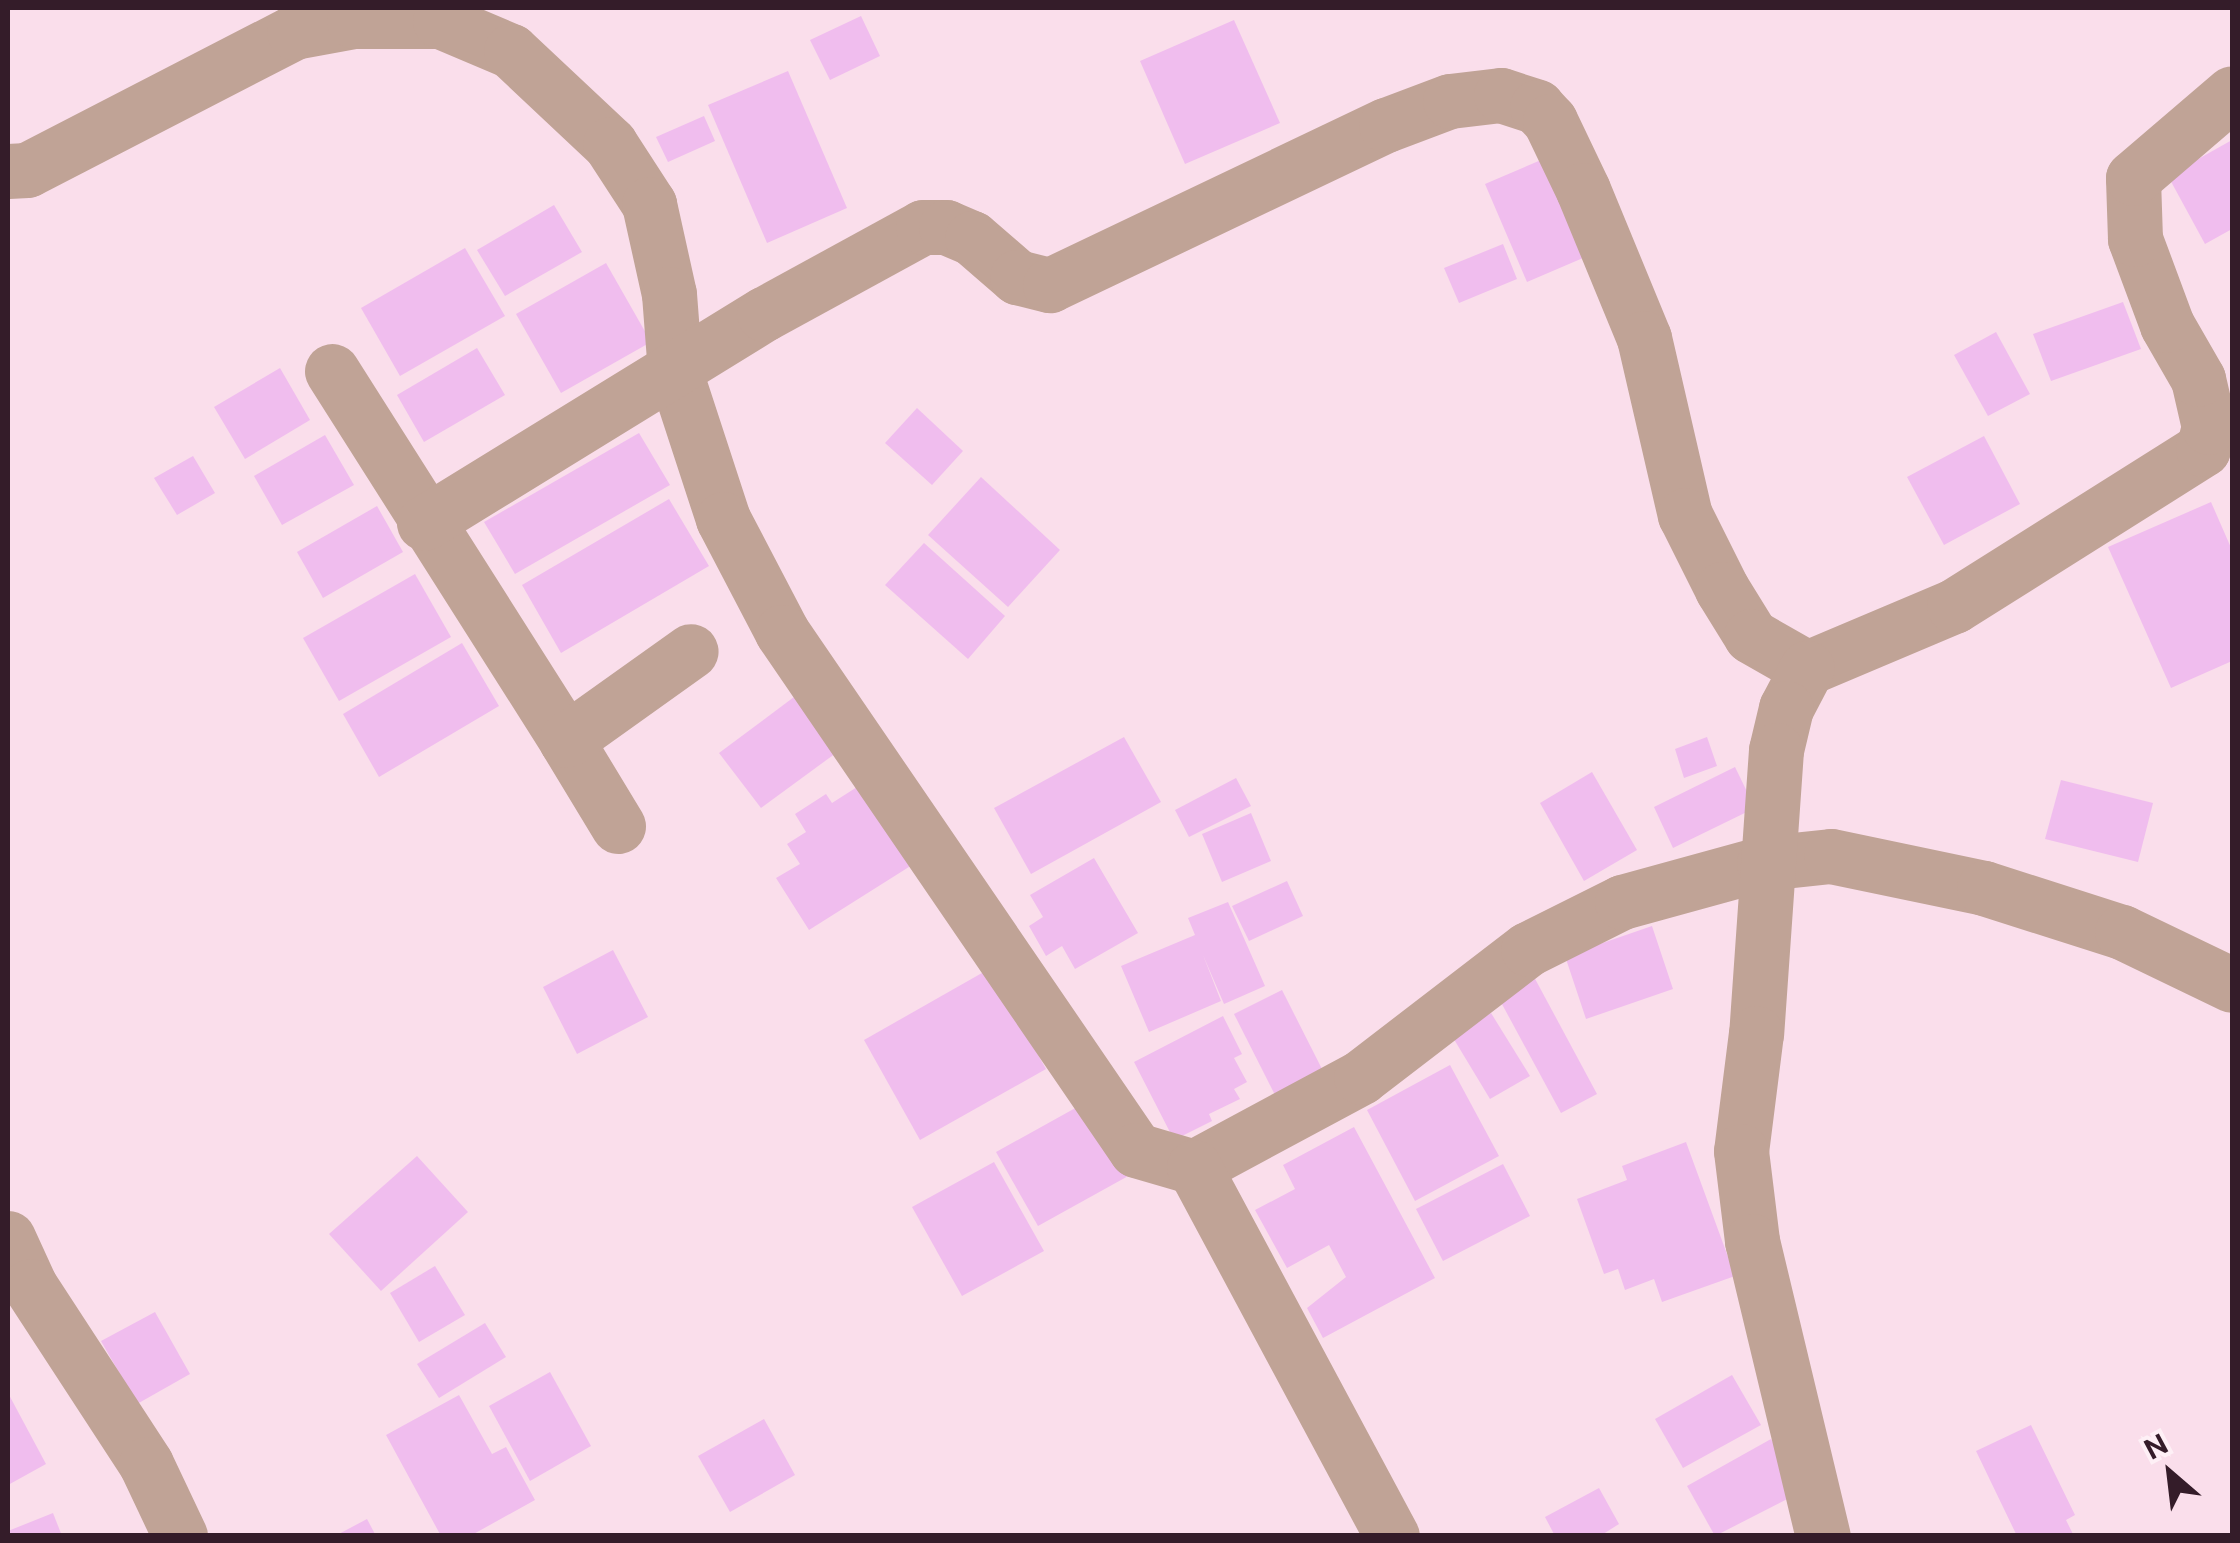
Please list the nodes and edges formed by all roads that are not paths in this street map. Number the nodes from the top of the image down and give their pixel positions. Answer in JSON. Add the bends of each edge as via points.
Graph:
{"nodes":[{"id":1,"x":2232,"y":93,"type":"edge"},
{"id":2,"x":8,"y":171,"type":"edge"},
{"id":3,"x":332,"y":371,"type":"dead end"},
{"id":4,"x":675,"y":372,"type":"junction"},
{"id":5,"x":424,"y":523,"type":"junction"},
{"id":6,"x":691,"y":651,"type":"dead end"},
{"id":7,"x":1807,"y":668,"type":"junction"},
{"id":8,"x":566,"y":740,"type":"junction"},
{"id":9,"x":618,"y":826,"type":"dead end"},
{"id":10,"x":1764,"y":863,"type":"junction"},
{"id":11,"x":2232,"y":985,"type":"edge"},
{"id":12,"x":1194,"y":1168,"type":"junction"},
{"id":13,"x":8,"y":1238,"type":"edge"},
{"id":14,"x":180,"y":1536,"type":"edge"},
{"id":15,"x":1392,"y":1536,"type":"edge"},
{"id":16,"x":1823,"y":1536,"type":"edge"}],
"edges":[{"from":1,"to":7,"type":"street","via":[[2132,178],[2135,239],[2166,325],[2198,379],[2209,426],[2203,450],[1954,606]]},
{"from":2,"to":4,"type":"street","via":[[27,170],[294,32],[354,21],[440,20],[511,51],[610,144],[649,204],[668,294]]},
{"from":3,"to":5,"type":"street"},
{"from":4,"to":5,"type":"street"},
{"from":4,"to":7,"type":"street","via":[[764,314],[923,227],[946,227],[972,238],[1016,278],[1050,285],[1386,125],[1450,101],[1501,95],[1537,107],[1550,122],[1583,190],[1644,338],[1685,515],[1722,589],[1751,636]]},
{"from":4,"to":12,"type":"street","via":[[723,519],[782,632],[1136,1150]]},
{"from":5,"to":8,"type":"street"},
{"from":6,"to":8,"type":"street"},
{"from":7,"to":10,"type":"street","via":[[1786,708],[1776,750]]},
{"from":8,"to":9,"type":"street"},
{"from":10,"to":11,"type":"street","via":[[1831,856],[1984,888],[2122,932]]},
{"from":10,"to":12,"type":"street","via":[[1622,902],[1528,949],[1361,1077]]},
{"from":10,"to":16,"type":"street","via":[[1764,942],[1740,1152],[1744,1196]]},
{"from":12,"to":15,"type":"street"},
{"from":13,"to":14,"type":"street","via":[[30,1286],[146,1464]]}]}
